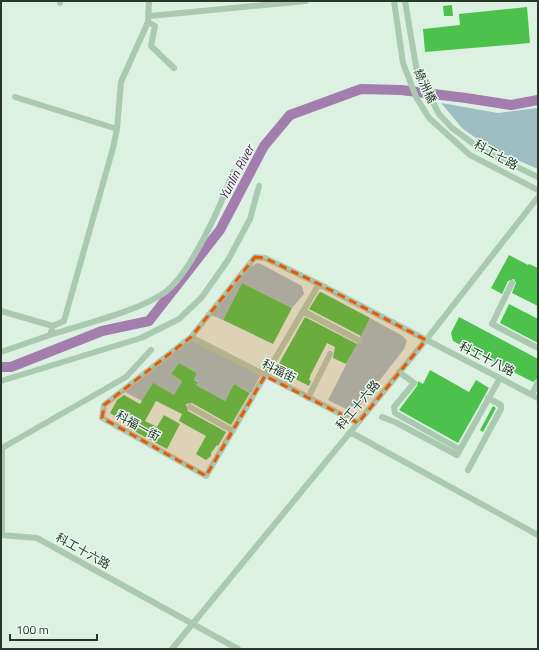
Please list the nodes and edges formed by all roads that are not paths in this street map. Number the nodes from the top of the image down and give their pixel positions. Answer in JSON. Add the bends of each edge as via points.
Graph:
{"nodes":[{"id":1,"x":150,"y":1,"type":"edge"},
{"id":2,"x":306,"y":1,"type":"edge"},
{"id":3,"x":394,"y":1,"type":"edge"},
{"id":4,"x":405,"y":1,"type":"edge"},
{"id":5,"x":149,"y":19,"type":"junction"},
{"id":6,"x":174,"y":68,"type":"dead end"},
{"id":7,"x":15,"y":97,"type":"dead end"},
{"id":8,"x":438,"y":114,"type":"joint"},
{"id":9,"x":428,"y":118,"type":"joint"},
{"id":10,"x":117,"y":129,"type":"junction"},
{"id":11,"x":233,"y":172,"type":"dead end"},
{"id":12,"x":538,"y":177,"type":"edge"},
{"id":13,"x":259,"y":186,"type":"dead end"},
{"id":14,"x":538,"y":190,"type":"edge"},
{"id":15,"x":538,"y":197,"type":"edge"},
{"id":16,"x":319,"y":284,"type":"junction"},
{"id":17,"x":512,"y":284,"type":"dead end"},
{"id":18,"x":303,"y":310,"type":"junction"},
{"id":19,"x":1,"y":311,"type":"edge"},
{"id":20,"x":53,"y":326,"type":"junction"},
{"id":21,"x":50,"y":335,"type":"junction"},
{"id":22,"x":191,"y":337,"type":"junction"},
{"id":23,"x":426,"y":340,"type":"junction"},
{"id":24,"x":360,"y":341,"type":"dead end"},
{"id":25,"x":538,"y":348,"type":"edge"},
{"id":26,"x":150,"y":350,"type":"dead end"},
{"id":27,"x":1,"y":352,"type":"edge"},
{"id":28,"x":330,"y":354,"type":"dead end"},
{"id":29,"x":399,"y":372,"type":"junction"},
{"id":30,"x":265,"y":376,"type":"junction"},
{"id":31,"x":500,"y":378,"type":"junction"},
{"id":32,"x":1,"y":381,"type":"edge"},
{"id":33,"x":538,"y":382,"type":"edge"},
{"id":34,"x":532,"y":394,"type":"junction"},
{"id":35,"x":308,"y":398,"type":"junction"},
{"id":36,"x":488,"y":398,"type":"junction"},
{"id":37,"x":538,"y":398,"type":"edge"},
{"id":38,"x":190,"y":407,"type":"dead end"},
{"id":39,"x":382,"y":417,"type":"dead end"},
{"id":40,"x":358,"y":423,"type":"junction"},
{"id":41,"x":233,"y":431,"type":"junction"},
{"id":42,"x":350,"y":432,"type":"junction"},
{"id":43,"x":459,"y":449,"type":"junction"},
{"id":44,"x":468,"y":470,"type":"dead end"},
{"id":45,"x":2,"y":535,"type":"edge"},
{"id":46,"x":538,"y":535,"type":"edge"},
{"id":47,"x":192,"y":624,"type":"junction"},
{"id":48,"x":172,"y":649,"type":"edge"},
{"id":49,"x":238,"y":649,"type":"edge"}],
"edges":[{"from":1,"to":5,"type":"street"},
{"from":2,"to":5,"type":"street"},
{"from":3,"to":9,"type":"street","name":"綠洲橋","via":[[402,63]]},
{"from":4,"to":8,"type":"street","name":"綠洲橋","via":[[417,72]]},
{"from":5,"to":6,"type":"street","via":[[155,26],[151,46]]},
{"from":5,"to":10,"type":"street","via":[[121,82]]},
{"from":7,"to":10,"type":"street"},
{"from":8,"to":12,"type":"street","name":"科工七路","via":[[482,150]]},
{"from":9,"to":14,"type":"street","name":"科工七路","via":[[470,155]]},
{"from":10,"to":20,"type":"street","via":[[64,321]]},
{"from":11,"to":21,"type":"street","via":[[222,203],[183,273],[164,292],[136,307]]},
{"from":13,"to":32,"type":"street","via":[[250,219],[228,260],[202,297],[179,319],[141,338]]},
{"from":15,"to":23,"type":"street","name":"科工十六路"},
{"from":16,"to":18,"type":"street","name":"科福一街"},
{"from":16,"to":22,"type":"street","name":"科福一街","via":[[265,258],[256,257]]},
{"from":16,"to":23,"type":"street","name":"科福一街"},
{"from":17,"to":25,"type":"street","via":[[492,324]]},
{"from":18,"to":24,"type":"street"},
{"from":18,"to":30,"type":"street","name":"科福一街"},
{"from":19,"to":20,"type":"street"},
{"from":20,"to":21,"type":"street"},
{"from":21,"to":27,"type":"street"},
{"from":22,"to":30,"type":"street","name":"科福街"},
{"from":22,"to":41,"type":"street","name":"科福一街","via":[[104,405],[102,418],[206,476]]},
{"from":23,"to":29,"type":"street","name":"科工十六路"},
{"from":23,"to":31,"type":"street","name":"科工十八路"},
{"from":26,"to":45,"type":"street","via":[[126,378],[2,448]]},
{"from":28,"to":35,"type":"street"},
{"from":29,"to":40,"type":"street","name":"科工十六路"},
{"from":29,"to":43,"type":"street","via":[[414,383],[394,407],[395,413]]},
{"from":30,"to":35,"type":"street","name":"科福街"},
{"from":30,"to":41,"type":"street","name":"科福一街"},
{"from":31,"to":34,"type":"street","name":"科工十八路"},
{"from":31,"to":36,"type":"street"},
{"from":33,"to":34,"type":"street"},
{"from":34,"to":37,"type":"street","name":"科工十八路"},
{"from":35,"to":40,"type":"street","name":"科福街"},
{"from":36,"to":43,"type":"street"},
{"from":36,"to":44,"type":"street","via":[[501,405],[501,409]]},
{"from":38,"to":41,"type":"street"},
{"from":39,"to":43,"type":"street","via":[[457,455]]},
{"from":40,"to":42,"type":"street","name":"科工十六路"},
{"from":42,"to":46,"type":"street"},
{"from":42,"to":47,"type":"street","name":"科工十六路"},
{"from":45,"to":47,"type":"street","name":"科工十六路","via":[[37,538]]},
{"from":47,"to":48,"type":"street","name":"科工十六路"},
{"from":47,"to":49,"type":"street"}]}
